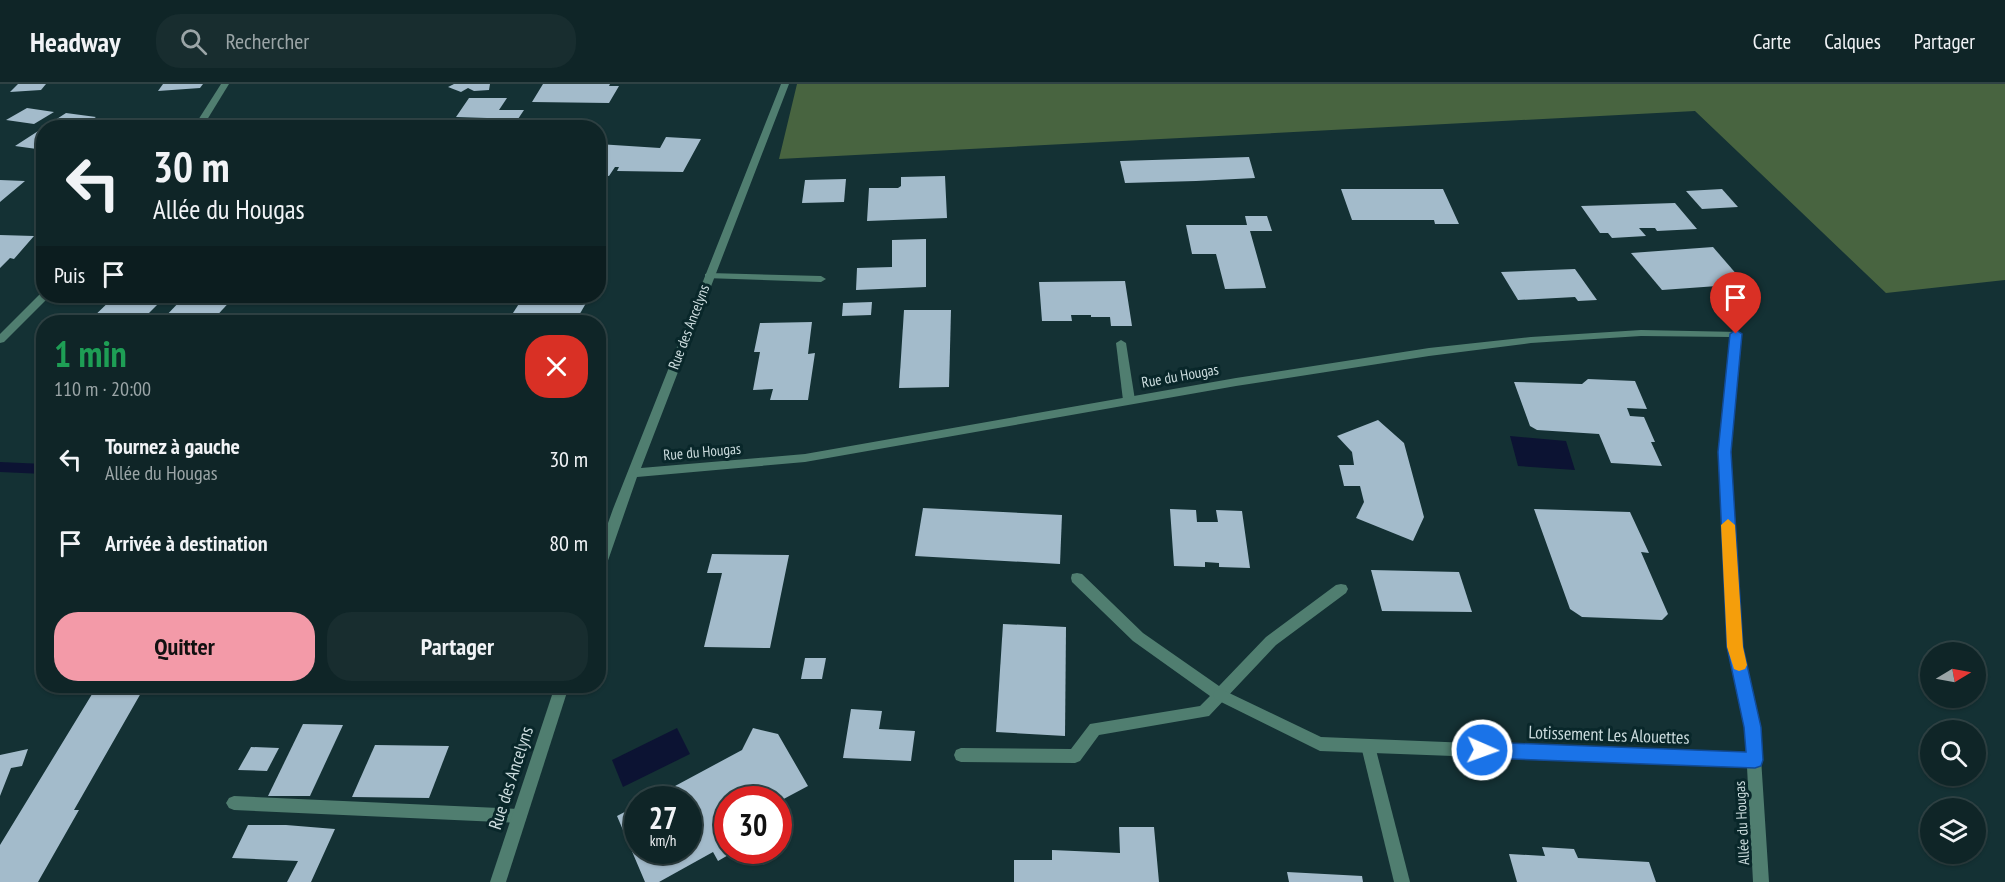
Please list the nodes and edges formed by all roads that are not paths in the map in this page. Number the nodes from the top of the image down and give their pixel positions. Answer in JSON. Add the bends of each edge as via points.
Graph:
{"nodes":[{"id":1,"x":225,"y":84,"type":"edge"},
{"id":2,"x":784,"y":84,"type":"edge"},
{"id":3,"x":202,"y":120,"type":"edge"},
{"id":4,"x":708,"y":276,"type":"junction"},
{"id":5,"x":821,"y":279,"type":"dead end"},
{"id":6,"x":37,"y":303,"type":"edge"},
{"id":7,"x":1736,"y":334,"type":"joint"},
{"id":8,"x":0,"y":340,"type":"edge"},
{"id":9,"x":1121,"y":343,"type":"dead end"},
{"id":10,"x":1129,"y":400,"type":"junction"},
{"id":11,"x":633,"y":473,"type":"junction"},
{"id":12,"x":606,"y":533,"type":"edge"},
{"id":13,"x":1077,"y":578,"type":"dead end"},
{"id":14,"x":1341,"y":589,"type":"dead end"},
{"id":15,"x":559,"y":693,"type":"edge"},
{"id":16,"x":1220,"y":695,"type":"junction"},
{"id":17,"x":1368,"y":746,"type":"junction"},
{"id":18,"x":961,"y":755,"type":"dead end"},
{"id":19,"x":1755,"y":760,"type":"junction"},
{"id":20,"x":234,"y":803,"type":"dead end"},
{"id":21,"x":519,"y":816,"type":"junction"},
{"id":22,"x":498,"y":882,"type":"edge"},
{"id":23,"x":1402,"y":882,"type":"edge"},
{"id":24,"x":1761,"y":882,"type":"edge"}],
"edges":[{"from":1,"to":3,"type":"street"},
{"from":2,"to":4,"type":"street","name":"Rue des Ancelyns"},
{"from":4,"to":5,"type":"street"},
{"from":4,"to":11,"type":"street","name":"Rue des Ancelyns"},
{"from":6,"to":8,"type":"street"},
{"from":7,"to":10,"type":"street","name":"Rue du Hougas","via":[[1641,333],[1531,340],[1429,352]]},
{"from":7,"to":19,"type":"street","name":"Allée du Hougas","via":[[1724,452],[1735,647]]},
{"from":9,"to":10,"type":"street"},
{"from":10,"to":11,"type":"street","name":"Rue du Hougas","via":[[806,458]]},
{"from":11,"to":12,"type":"street","name":"Rue des Ancelyns"},
{"from":13,"to":16,"type":"street","name":"Lotissement Les Alouettes","via":[[1138,637]]},
{"from":14,"to":16,"type":"street","via":[[1271,641]]},
{"from":15,"to":21,"type":"street","name":"Rue des Ancelyns"},
{"from":16,"to":17,"type":"street","name":"Lotissement Les Alouettes","via":[[1320,744]]},
{"from":16,"to":18,"type":"street","via":[[1204,712],[1095,729],[1075,756]]},
{"from":17,"to":19,"type":"street","name":"Lotissement Les Alouettes"},
{"from":17,"to":23,"type":"street"},
{"from":19,"to":24,"type":"street","name":"Allée du Hougas"},
{"from":20,"to":21,"type":"street"},
{"from":21,"to":22,"type":"street","name":"Rue des Ancelyns"}]}
